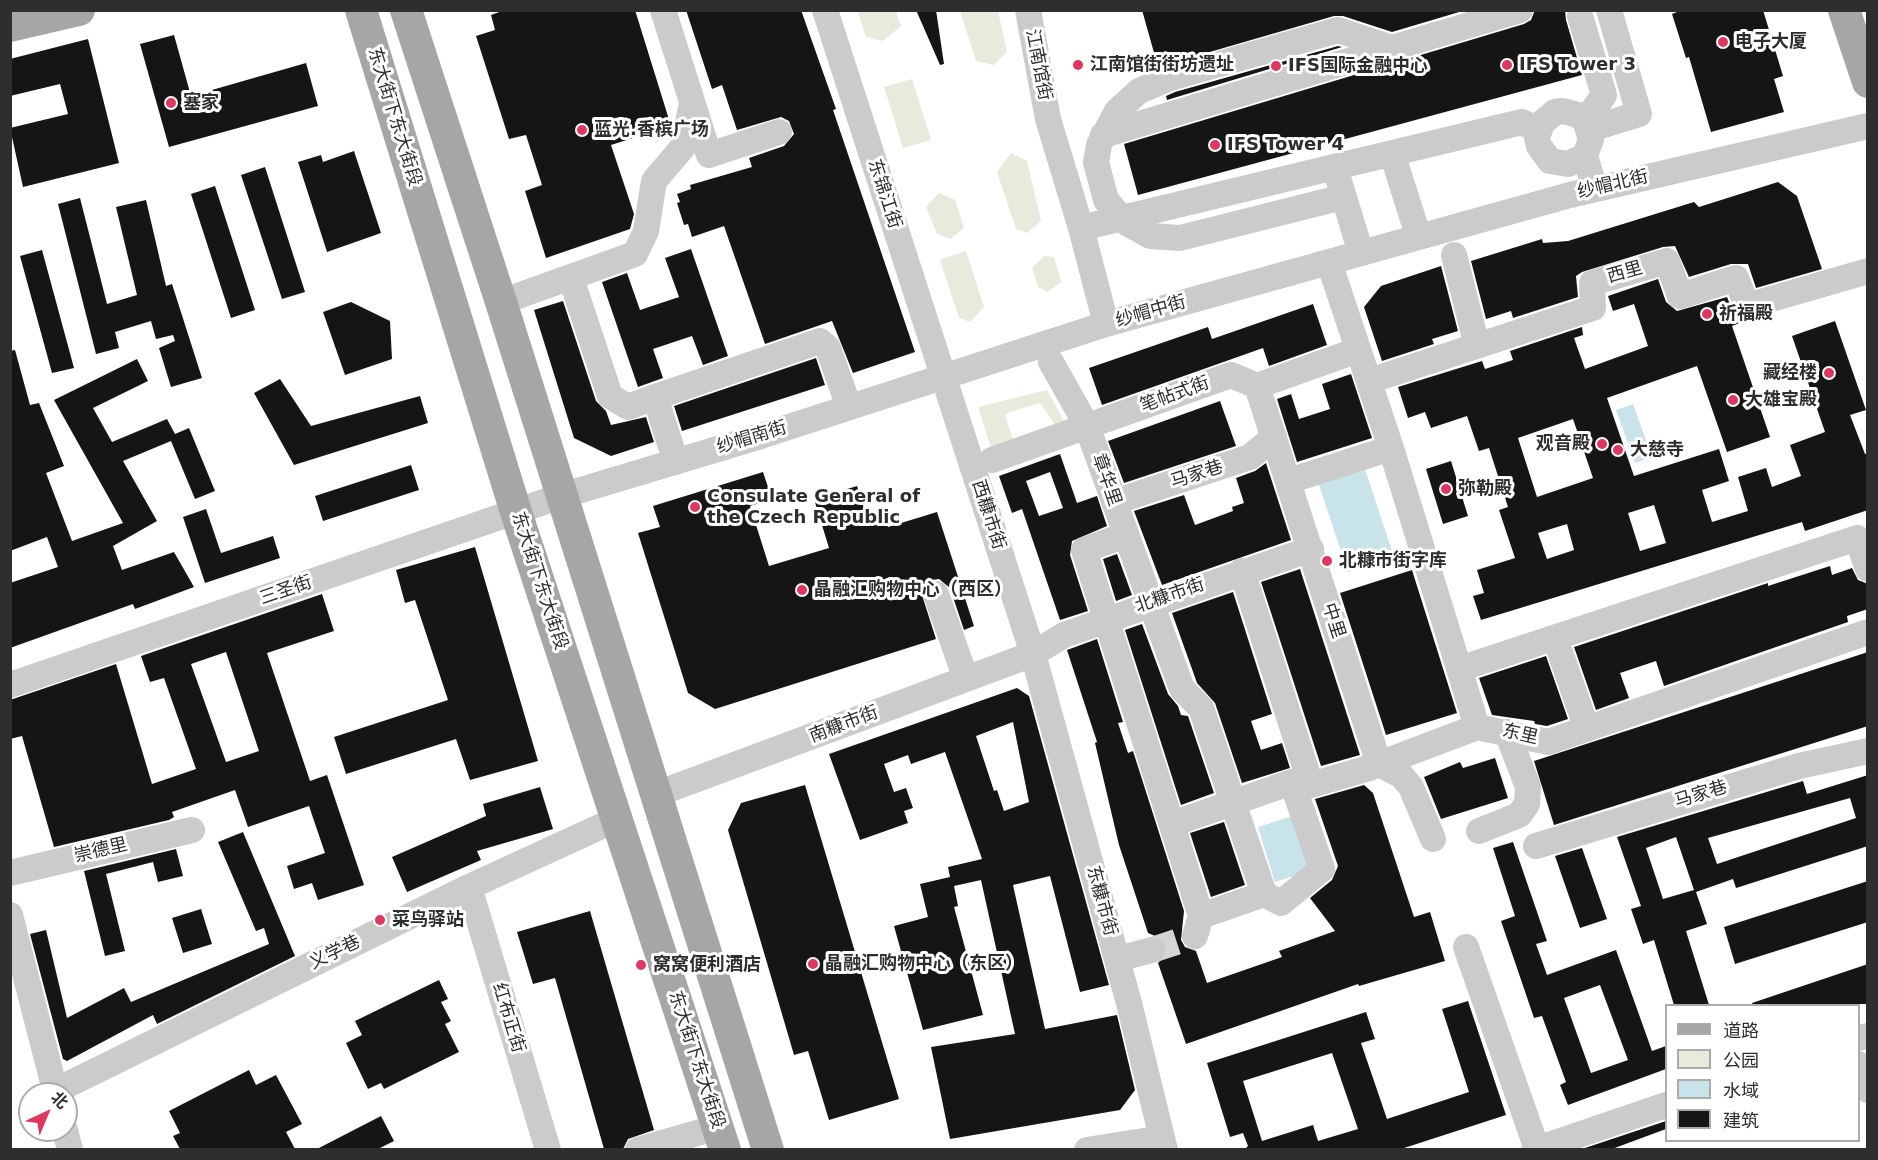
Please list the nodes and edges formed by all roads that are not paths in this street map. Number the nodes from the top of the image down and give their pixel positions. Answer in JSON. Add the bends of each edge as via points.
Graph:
{"nodes":[{"id":1,"x":79,"y":10,"type":"edge"},
{"id":2,"x":361,"y":10,"type":"edge"},
{"id":3,"x":406,"y":10,"type":"edge"},
{"id":4,"x":663,"y":10,"type":"edge"},
{"id":5,"x":825,"y":10,"type":"edge"},
{"id":6,"x":1028,"y":10,"type":"edge"},
{"id":7,"x":1609,"y":10,"type":"edge"},
{"id":8,"x":1845,"y":10,"type":"edge"},
{"id":9,"x":1514,"y":11,"type":"edge"},
{"id":10,"x":1580,"y":16,"type":"dead end"},
{"id":11,"x":10,"y":26,"type":"edge"},
{"id":12,"x":1392,"y":48,"type":"junction"},
{"id":13,"x":1868,"y":82,"type":"edge"},
{"id":14,"x":692,"y":103,"type":"junction"},
{"id":15,"x":1588,"y":125,"type":"junction"},
{"id":16,"x":1868,"y":126,"type":"edge"},
{"id":17,"x":1538,"y":130,"type":"junction"},
{"id":18,"x":779,"y":132,"type":"dead end"},
{"id":19,"x":1103,"y":135,"type":"junction"},
{"id":20,"x":1392,"y":153,"type":"junction"},
{"id":21,"x":1584,"y":156,"type":"junction"},
{"id":22,"x":1559,"y":164,"type":"junction"},
{"id":23,"x":1336,"y":166,"type":"junction"},
{"id":24,"x":1595,"y":189,"type":"junction"},
{"id":25,"x":1570,"y":195,"type":"junction"},
{"id":26,"x":1343,"y":196,"type":"junction"},
{"id":27,"x":1130,"y":216,"type":"junction"},
{"id":28,"x":1081,"y":228,"type":"junction"},
{"id":29,"x":1208,"y":230,"type":"dead end"},
{"id":30,"x":1418,"y":235,"type":"junction"},
{"id":31,"x":1361,"y":253,"type":"junction"},
{"id":32,"x":1454,"y":255,"type":"dead end"},
{"id":33,"x":1329,"y":262,"type":"junction"},
{"id":34,"x":1868,"y":271,"type":"edge"},
{"id":35,"x":571,"y":278,"type":"junction"},
{"id":36,"x":501,"y":302,"type":"junction"},
{"id":37,"x":1106,"y":324,"type":"junction"},
{"id":38,"x":1477,"y":346,"type":"junction"},
{"id":39,"x":1358,"y":350,"type":"junction"},
{"id":40,"x":1051,"y":362,"type":"dead end"},
{"id":41,"x":942,"y":377,"type":"junction"},
{"id":42,"x":1369,"y":381,"type":"junction"},
{"id":43,"x":1257,"y":386,"type":"junction"},
{"id":44,"x":655,"y":398,"type":"junction"},
{"id":45,"x":849,"y":407,"type":"junction"},
{"id":46,"x":1087,"y":426,"type":"junction"},
{"id":47,"x":1274,"y":437,"type":"junction"},
{"id":48,"x":1391,"y":448,"type":"junction"},
{"id":49,"x":992,"y":460,"type":"dead end"},
{"id":50,"x":676,"y":462,"type":"junction"},
{"id":51,"x":1289,"y":481,"type":"junction"},
{"id":52,"x":561,"y":496,"type":"junction"},
{"id":53,"x":1114,"y":502,"type":"junction"},
{"id":54,"x":516,"y":512,"type":"junction"},
{"id":55,"x":1126,"y":535,"type":"junction"},
{"id":56,"x":1311,"y":549,"type":"junction"},
{"id":57,"x":1868,"y":569,"type":"edge"},
{"id":58,"x":1242,"y":571,"type":"junction"},
{"id":59,"x":936,"y":594,"type":"dead end"},
{"id":60,"x":1152,"y":602,"type":"junction"},
{"id":61,"x":1106,"y":619,"type":"junction"},
{"id":62,"x":1868,"y":632,"type":"edge"},
{"id":63,"x":1555,"y":638,"type":"junction"},
{"id":64,"x":1033,"y":654,"type":"junction"},
{"id":65,"x":1459,"y":669,"type":"junction"},
{"id":66,"x":966,"y":679,"type":"junction"},
{"id":67,"x":10,"y":685,"type":"edge"},
{"id":68,"x":1477,"y":727,"type":"junction"},
{"id":69,"x":1587,"y":729,"type":"junction"},
{"id":70,"x":1507,"y":732,"type":"junction"},
{"id":71,"x":1868,"y":751,"type":"edge"},
{"id":72,"x":1379,"y":764,"type":"junction"},
{"id":73,"x":1301,"y":783,"type":"junction"},
{"id":74,"x":654,"y":795,"type":"junction"},
{"id":75,"x":1232,"y":803,"type":"junction"},
{"id":76,"x":617,"y":819,"type":"junction"},
{"id":77,"x":1172,"y":824,"type":"junction"},
{"id":78,"x":192,"y":830,"type":"dead end"},
{"id":79,"x":1479,"y":831,"type":"dead end"},
{"id":80,"x":1433,"y":839,"type":"dead end"},
{"id":81,"x":1536,"y":846,"type":"dead end"},
{"id":82,"x":10,"y":873,"type":"edge"},
{"id":83,"x":469,"y":887,"type":"junction"},
{"id":84,"x":1264,"y":894,"type":"junction"},
{"id":85,"x":10,"y":915,"type":"edge"},
{"id":86,"x":1466,"y":947,"type":"dead end"},
{"id":87,"x":1152,"y":950,"type":"tunnel mouth"},
{"id":88,"x":1117,"y":959,"type":"junction"},
{"id":89,"x":1465,"y":982,"type":"dead end"},
{"id":90,"x":1860,"y":1069,"type":"edge"},
{"id":91,"x":53,"y":1082,"type":"edge"},
{"id":92,"x":78,"y":1082,"type":"edge"},
{"id":93,"x":1868,"y":1090,"type":"edge"},
{"id":94,"x":1665,"y":1106,"type":"edge"},
{"id":95,"x":722,"y":1138,"type":"edge"},
{"id":96,"x":1579,"y":1143,"type":"edge"},
{"id":97,"x":1164,"y":1144,"type":"edge"},
{"id":98,"x":548,"y":1149,"type":"edge"},
{"id":99,"x":638,"y":1149,"type":"edge"},
{"id":100,"x":768,"y":1149,"type":"edge"},
{"id":101,"x":1087,"y":1149,"type":"edge"},
{"id":102,"x":1532,"y":1149,"type":"edge"}],
"edges":[{"from":1,"to":11,"type":"main road"},
{"from":2,"to":54,"type":"main road","name":"东大街下东大街段"},
{"from":3,"to":36,"type":"main road"},
{"from":4,"to":14,"type":"street"},
{"from":5,"to":41,"type":"street","name":"东锦江街"},
{"from":6,"to":28,"type":"street","name":"江南馆街","via":[[1048,119]]},
{"from":7,"to":15,"type":"street","via":[[1640,114]]},
{"from":8,"to":13,"type":"main road"},
{"from":9,"to":12,"type":"street"},
{"from":10,"to":15,"type":"street","via":[[1604,95]]},
{"from":12,"to":19,"type":"street"},
{"from":12,"to":19,"type":"street","via":[[1338,30],[1170,78],[1139,91],[1117,111]]},
{"from":14,"to":18,"type":"street","via":[[709,155]]},
{"from":14,"to":35,"type":"street","via":[[683,147],[654,181],[640,247],[626,259]]},
{"from":15,"to":17,"type":"street","via":[[1578,115],[1563,111],[1547,116]]},
{"from":15,"to":21,"type":"street","via":[[1589,148]]},
{"from":16,"to":24,"type":"street","name":"纱帽北街"},
{"from":17,"to":20,"type":"street","via":[[1522,122]]},
{"from":17,"to":22,"type":"street","via":[[1543,155]]},
{"from":19,"to":26,"type":"street","via":[[1096,162],[1102,190],[1113,210],[1150,236],[1180,238]]},
{"from":20,"to":23,"type":"street"},
{"from":20,"to":30,"type":"street"},
{"from":21,"to":22,"type":"street"},
{"from":21,"to":24,"type":"street"},
{"from":22,"to":25,"type":"street"},
{"from":23,"to":26,"type":"street"},
{"from":23,"to":27,"type":"street"},
{"from":24,"to":25,"type":"street","name":"纱帽北街"},
{"from":25,"to":30,"type":"street","name":"纱帽北街"},
{"from":26,"to":31,"type":"street"},
{"from":27,"to":28,"type":"street"},
{"from":27,"to":29,"type":"street","via":[[1137,229],[1164,237]]},
{"from":28,"to":37,"type":"street","name":"江南馆街"},
{"from":30,"to":31,"type":"street","name":"纱帽北街"},
{"from":31,"to":33,"type":"street","name":"纱帽中街"},
{"from":32,"to":38,"type":"street"},
{"from":33,"to":37,"type":"street","name":"纱帽中街"},
{"from":33,"to":39,"type":"street"},
{"from":34,"to":38,"type":"street","name":"西里","via":[[1747,306],[1736,278],[1680,296],[1668,261],[1592,283],[1593,308]]},
{"from":35,"to":36,"type":"street"},
{"from":35,"to":44,"type":"street","via":[[610,396],[628,407]]},
{"from":36,"to":52,"type":"main road"},
{"from":37,"to":41,"type":"street","name":"纱帽中街"},
{"from":38,"to":42,"type":"street","name":"西里"},
{"from":39,"to":42,"type":"street"},
{"from":39,"to":43,"type":"street"},
{"from":40,"to":46,"type":"street","name":"章华里"},
{"from":41,"to":45,"type":"street","name":"纱帽南街"},
{"from":41,"to":64,"type":"street","name":"西糠市街"},
{"from":42,"to":48,"type":"street"},
{"from":43,"to":46,"type":"street","name":"笔帖式街","via":[[1231,375]]},
{"from":43,"to":47,"type":"street","name":"中里"},
{"from":44,"to":45,"type":"street","via":[[820,341],[828,348]]},
{"from":44,"to":50,"type":"street"},
{"from":45,"to":50,"type":"street","name":"纱帽南街"},
{"from":46,"to":49,"type":"street","name":"笔帖式街"},
{"from":46,"to":53,"type":"street","name":"章华里"},
{"from":47,"to":51,"type":"street","name":"中里"},
{"from":47,"to":53,"type":"street","name":"马家巷","via":[[1251,457]]},
{"from":48,"to":51,"type":"street"},
{"from":48,"to":65,"type":"street"},
{"from":50,"to":52,"type":"street","name":"纱帽南街"},
{"from":51,"to":56,"type":"street","name":"中里"},
{"from":52,"to":54,"type":"street","name":"三圣街"},
{"from":52,"to":74,"type":"main road"},
{"from":53,"to":55,"type":"street","name":"章华里"},
{"from":54,"to":67,"type":"street","name":"三圣街"},
{"from":54,"to":76,"type":"main road","name":"东大街下东大街段"},
{"from":55,"to":60,"type":"street","name":"章华里"},
{"from":55,"to":61,"type":"street","via":[[1084,550]]},
{"from":56,"to":58,"type":"street","name":"北糠市街"},
{"from":56,"to":72,"type":"street","name":"中里"},
{"from":57,"to":63,"type":"street","via":[[1857,538]]},
{"from":58,"to":60,"type":"street","name":"北糠市街"},
{"from":58,"to":73,"type":"street"},
{"from":59,"to":66,"type":"street"},
{"from":60,"to":61,"type":"street","name":"北糠市街"},
{"from":60,"to":75,"type":"street","name":"章华里","via":[[1182,689],[1201,708]]},
{"from":61,"to":64,"type":"street","name":"北糠市街","via":[[1064,634]]},
{"from":61,"to":77,"type":"street"},
{"from":62,"to":69,"type":"street","name":"东里"},
{"from":63,"to":65,"type":"street"},
{"from":63,"to":69,"type":"street"},
{"from":64,"to":66,"type":"street","name":"南糠市街"},
{"from":64,"to":88,"type":"street","name":"东糠市街"},
{"from":65,"to":68,"type":"street"},
{"from":66,"to":74,"type":"street","name":"南糠市街"},
{"from":68,"to":70,"type":"street","name":"东里"},
{"from":68,"to":72,"type":"street","name":"东里"},
{"from":69,"to":70,"type":"street","name":"东里","via":[[1548,742]]},
{"from":70,"to":79,"type":"street","via":[[1528,787],[1527,804],[1518,815]]},
{"from":71,"to":81,"type":"street","name":"马家巷","via":[[1799,766]]},
{"from":72,"to":73,"type":"street","name":"东里"},
{"from":72,"to":80,"type":"street","via":[[1401,775],[1411,787]]},
{"from":73,"to":75,"type":"street","name":"东里"},
{"from":73,"to":84,"type":"street","via":[[1322,869],[1281,903]]},
{"from":74,"to":100,"type":"main road"},
{"from":75,"to":77,"type":"street","name":"东里"},
{"from":75,"to":84,"type":"street","name":"章华里"},
{"from":76,"to":83,"type":"street","name":"义学巷"},
{"from":76,"to":95,"type":"main road","name":"东大街下东大街段"},
{"from":77,"to":84,"type":"street","via":[[1198,926]]},
{"from":78,"to":82,"type":"street","name":"崇德里"},
{"from":83,"to":92,"type":"street","name":"义学巷"},
{"from":83,"to":98,"type":"street","name":"红布正街"},
{"from":85,"to":91,"type":"street"},
{"from":86,"to":102,"type":"street"},
{"from":87,"to":88,"type":"street"},
{"from":88,"to":97,"type":"street","name":"东糠市街"},
{"from":89,"to":102,"type":"street"},
{"from":90,"to":93,"type":"street"},
{"from":94,"to":96,"type":"street"},
{"from":95,"to":99,"type":"street"},
{"from":96,"to":102,"type":"street"},
{"from":97,"to":101,"type":"street"}]}
